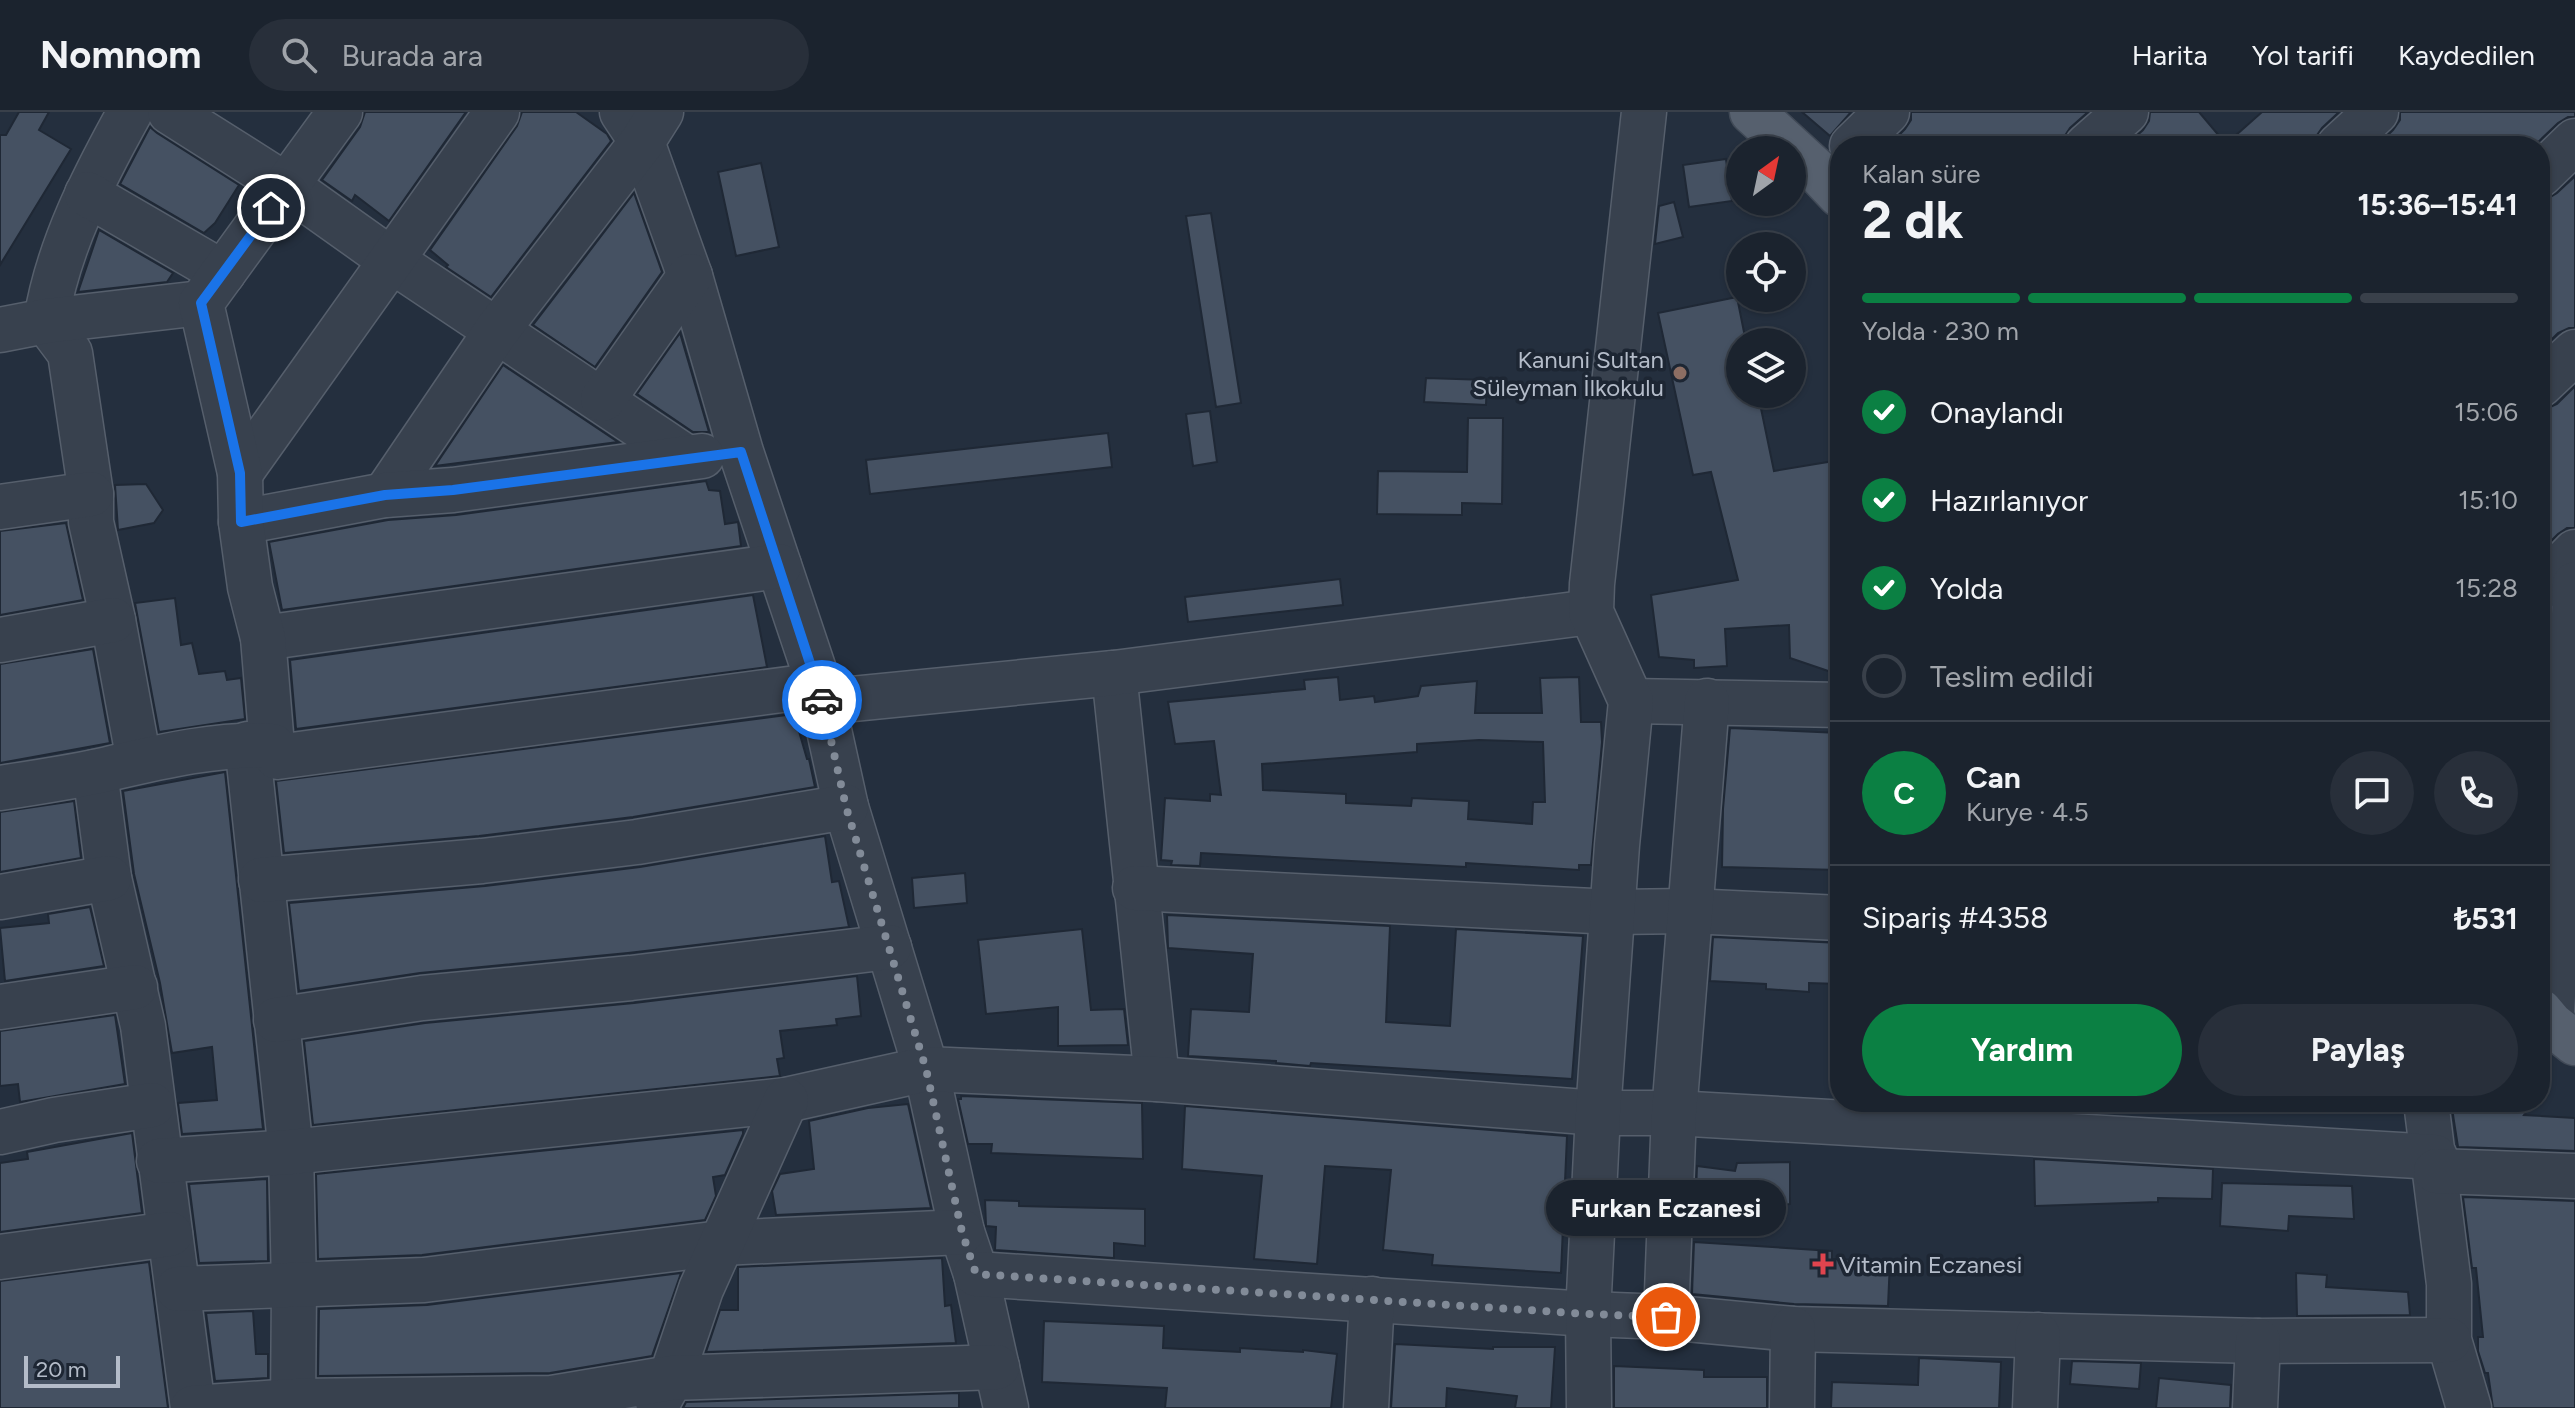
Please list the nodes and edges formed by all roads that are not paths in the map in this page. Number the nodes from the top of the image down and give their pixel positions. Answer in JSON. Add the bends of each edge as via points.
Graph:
{"nodes":[{"id":1,"x":130,"y":112,"type":"edge"},
{"id":2,"x":170,"y":112,"type":"edge"},
{"id":3,"x":340,"y":112,"type":"edge"},
{"id":4,"x":497,"y":112,"type":"edge"},
{"id":5,"x":1644,"y":112,"type":"edge"},
{"id":6,"x":1752,"y":112,"type":"edge"},
{"id":7,"x":1887,"y":112,"type":"edge"},
{"id":8,"x":2126,"y":112,"type":"edge"},
{"id":9,"x":2376,"y":112,"type":"edge"},
{"id":10,"x":642,"y":122,"type":"edge"},
{"id":11,"x":1866,"y":136,"type":"edge"},
{"id":12,"x":2098,"y":136,"type":"edge"},
{"id":13,"x":2350,"y":136,"type":"edge"},
{"id":14,"x":2575,"y":141,"type":"edge"},
{"id":15,"x":1830,"y":163,"type":"edge"},
{"id":16,"x":2550,"y":165,"type":"edge"},
{"id":17,"x":287,"y":186,"type":"junction"},
{"id":18,"x":87,"y":194,"type":"junction"},
{"id":19,"x":391,"y":260,"type":"junction"},
{"id":20,"x":690,"y":276,"type":"junction"},
{"id":21,"x":212,"y":288,"type":"junction"},
{"id":22,"x":46,"y":321,"type":"junction"},
{"id":23,"x":0,"y":330,"type":"edge"},
{"id":24,"x":497,"y":330,"type":"junction"},
{"id":25,"x":2575,"y":352,"type":"edge"},
{"id":26,"x":2550,"y":376,"type":"edge"},
{"id":27,"x":603,"y":399,"type":"junction"},
{"id":28,"x":741,"y":452,"type":"junction"},
{"id":29,"x":687,"y":458,"type":"junction"},
{"id":30,"x":240,"y":473,"type":"junction"},
{"id":31,"x":91,"y":494,"type":"junction"},
{"id":32,"x":385,"y":495,"type":"junction"},
{"id":33,"x":0,"y":507,"type":"edge"},
{"id":34,"x":241,"y":522,"type":"junction"},
{"id":35,"x":2575,"y":552,"type":"edge"},
{"id":36,"x":779,"y":566,"type":"junction"},
{"id":37,"x":2550,"y":578,"type":"edge"},
{"id":38,"x":2575,"y":584,"type":"edge"},
{"id":39,"x":1591,"y":612,"type":"junction"},
{"id":40,"x":113,"y":620,"type":"junction"},
{"id":41,"x":263,"y":638,"type":"junction"},
{"id":42,"x":0,"y":640,"type":"edge"},
{"id":43,"x":1114,"y":673,"type":"junction"},
{"id":44,"x":820,"y":694,"type":"junction"},
{"id":45,"x":1631,"y":701,"type":"junction"},
{"id":46,"x":1707,"y":701,"type":"junction"},
{"id":47,"x":1830,"y":705,"type":"edge"},
{"id":48,"x":259,"y":745,"type":"junction"},
{"id":49,"x":139,"y":761,"type":"junction"},
{"id":50,"x":95,"y":772,"type":"junction"},
{"id":51,"x":0,"y":788,"type":"edge"},
{"id":52,"x":846,"y":807,"type":"junction"},
{"id":53,"x":109,"y":878,"type":"junction"},
{"id":54,"x":261,"y":880,"type":"junction"},
{"id":55,"x":1135,"y":888,"type":"junction"},
{"id":56,"x":0,"y":897,"type":"edge"},
{"id":57,"x":1689,"y":911,"type":"junction"},
{"id":58,"x":1613,"y":912,"type":"junction"},
{"id":59,"x":1830,"y":918,"type":"edge"},
{"id":60,"x":889,"y":947,"type":"junction"},
{"id":61,"x":135,"y":987,"type":"junction"},
{"id":62,"x":0,"y":1007,"type":"edge"},
{"id":63,"x":276,"y":1020,"type":"junction"},
{"id":64,"x":2555,"y":1026,"type":"edge"},
{"id":65,"x":926,"y":1069,"type":"junction"},
{"id":66,"x":1157,"y":1079,"type":"junction"},
{"id":67,"x":786,"y":1100,"type":"junction"},
{"id":68,"x":152,"y":1105,"type":"junction"},
{"id":69,"x":2428,"y":1112,"type":"edge"},
{"id":70,"x":1598,"y":1113,"type":"junction"},
{"id":71,"x":1674,"y":1113,"type":"junction"},
{"id":72,"x":0,"y":1132,"type":"edge"},
{"id":73,"x":291,"y":1152,"type":"junction"},
{"id":74,"x":159,"y":1161,"type":"junction"},
{"id":75,"x":2436,"y":1164,"type":"junction"},
{"id":76,"x":2575,"y":1176,"type":"edge"},
{"id":77,"x":962,"y":1232,"type":"junction"},
{"id":78,"x":170,"y":1234,"type":"junction"},
{"id":79,"x":721,"y":1243,"type":"junction"},
{"id":80,"x":0,"y":1257,"type":"edge"},
{"id":81,"x":976,"y":1274,"type":"junction"},
{"id":82,"x":294,"y":1286,"type":"junction"},
{"id":83,"x":178,"y":1289,"type":"junction"},
{"id":84,"x":1372,"y":1299,"type":"junction"},
{"id":85,"x":1588,"y":1314,"type":"junction"},
{"id":86,"x":1666,"y":1317,"type":"junction"},
{"id":87,"x":1793,"y":1329,"type":"junction"},
{"id":88,"x":2038,"y":1335,"type":"junction"},
{"id":89,"x":2449,"y":1340,"type":"junction"},
{"id":90,"x":2258,"y":1341,"type":"junction"},
{"id":91,"x":1001,"y":1388,"type":"edge"},
{"id":92,"x":663,"y":1393,"type":"edge"},
{"id":93,"x":294,"y":1404,"type":"edge"},
{"id":94,"x":193,"y":1408,"type":"edge"},
{"id":95,"x":1366,"y":1408,"type":"edge"},
{"id":96,"x":1589,"y":1408,"type":"edge"},
{"id":97,"x":1792,"y":1408,"type":"edge"},
{"id":98,"x":2035,"y":1408,"type":"edge"},
{"id":99,"x":2255,"y":1408,"type":"edge"},
{"id":100,"x":2469,"y":1408,"type":"edge"}],
"edges":[{"from":1,"to":18,"type":"street"},
{"from":2,"to":17,"type":"street"},
{"from":3,"to":17,"type":"street"},
{"from":4,"to":19,"type":"street"},
{"from":5,"to":39,"type":"street"},
{"from":6,"to":15,"type":"main road"},
{"from":7,"to":11,"type":"street"},
{"from":8,"to":12,"type":"street"},
{"from":9,"to":13,"type":"street"},
{"from":10,"to":20,"type":"street"},
{"from":10,"to":24,"type":"street"},
{"from":14,"to":16,"type":"street"},
{"from":17,"to":19,"type":"street"},
{"from":17,"to":21,"type":"street"},
{"from":18,"to":21,"type":"street"},
{"from":18,"to":22,"type":"street","via":[[51,285]]},
{"from":19,"to":24,"type":"street"},
{"from":19,"to":30,"type":"street"},
{"from":20,"to":27,"type":"street"},
{"from":20,"to":28,"type":"street"},
{"from":21,"to":22,"type":"street"},
{"from":21,"to":30,"type":"street"},
{"from":22,"to":23,"type":"street"},
{"from":22,"to":31,"type":"street","via":[[70,353]]},
{"from":24,"to":27,"type":"street"},
{"from":24,"to":32,"type":"street"},
{"from":25,"to":26,"type":"street"},
{"from":27,"to":29,"type":"street"},
{"from":28,"to":29,"type":"street"},
{"from":28,"to":36,"type":"street"},
{"from":29,"to":32,"type":"street"},
{"from":30,"to":34,"type":"street"},
{"from":31,"to":33,"type":"street"},
{"from":31,"to":40,"type":"street","via":[[91,522]]},
{"from":32,"to":34,"type":"street"},
{"from":34,"to":41,"type":"street"},
{"from":35,"to":37,"type":"street"},
{"from":36,"to":41,"type":"street"},
{"from":36,"to":44,"type":"street"},
{"from":38,"to":64,"type":"street"},
{"from":39,"to":43,"type":"street"},
{"from":39,"to":45,"type":"street"},
{"from":40,"to":42,"type":"street"},
{"from":40,"to":49,"type":"street"},
{"from":41,"to":48,"type":"street"},
{"from":43,"to":44,"type":"street"},
{"from":43,"to":55,"type":"street"},
{"from":44,"to":48,"type":"street","via":[[277,757]]},
{"from":44,"to":52,"type":"street"},
{"from":45,"to":46,"type":"street"},
{"from":45,"to":58,"type":"street"},
{"from":46,"to":47,"type":"street"},
{"from":46,"to":57,"type":"street"},
{"from":48,"to":49,"type":"street"},
{"from":48,"to":54,"type":"street"},
{"from":49,"to":50,"type":"street"},
{"from":50,"to":51,"type":"street"},
{"from":50,"to":53,"type":"street"},
{"from":52,"to":54,"type":"street","via":[[637,842]]},
{"from":52,"to":60,"type":"street"},
{"from":53,"to":56,"type":"street"},
{"from":53,"to":61,"type":"street"},
{"from":54,"to":63,"type":"street"},
{"from":55,"to":58,"type":"street"},
{"from":55,"to":66,"type":"street"},
{"from":57,"to":58,"type":"street"},
{"from":57,"to":59,"type":"street"},
{"from":57,"to":71,"type":"street"},
{"from":58,"to":70,"type":"street"},
{"from":60,"to":63,"type":"street","via":[[422,998]]},
{"from":60,"to":65,"type":"street"},
{"from":61,"to":62,"type":"street"},
{"from":61,"to":68,"type":"street"},
{"from":63,"to":73,"type":"street"},
{"from":65,"to":66,"type":"street"},
{"from":65,"to":67,"type":"street"},
{"from":65,"to":77,"type":"street"},
{"from":66,"to":70,"type":"street"},
{"from":67,"to":73,"type":"street"},
{"from":67,"to":79,"type":"street"},
{"from":68,"to":72,"type":"street"},
{"from":68,"to":74,"type":"street"},
{"from":69,"to":75,"type":"street"},
{"from":70,"to":71,"type":"street"},
{"from":70,"to":85,"type":"street"},
{"from":71,"to":75,"type":"street"},
{"from":71,"to":86,"type":"street"},
{"from":73,"to":74,"type":"street"},
{"from":73,"to":82,"type":"street"},
{"from":74,"to":78,"type":"street"},
{"from":75,"to":76,"type":"street"},
{"from":75,"to":89,"type":"street","via":[[2449,1284]]},
{"from":77,"to":79,"type":"street"},
{"from":77,"to":81,"type":"street"},
{"from":78,"to":80,"type":"street"},
{"from":78,"to":83,"type":"street"},
{"from":79,"to":82,"type":"street","via":[[424,1280]]},
{"from":79,"to":92,"type":"street"},
{"from":81,"to":84,"type":"street"},
{"from":81,"to":91,"type":"street"},
{"from":82,"to":83,"type":"street"},
{"from":82,"to":93,"type":"street"},
{"from":83,"to":94,"type":"street"},
{"from":84,"to":85,"type":"street"},
{"from":84,"to":95,"type":"street"},
{"from":85,"to":86,"type":"street"},
{"from":85,"to":96,"type":"street"},
{"from":86,"to":87,"type":"street"},
{"from":87,"to":88,"type":"street"},
{"from":87,"to":97,"type":"street"},
{"from":88,"to":90,"type":"street"},
{"from":88,"to":98,"type":"street"},
{"from":89,"to":90,"type":"street"},
{"from":89,"to":100,"type":"street"},
{"from":90,"to":99,"type":"street"},
{"from":91,"to":92,"type":"street"},
{"from":92,"to":93,"type":"street"},
{"from":93,"to":94,"type":"street"}]}
